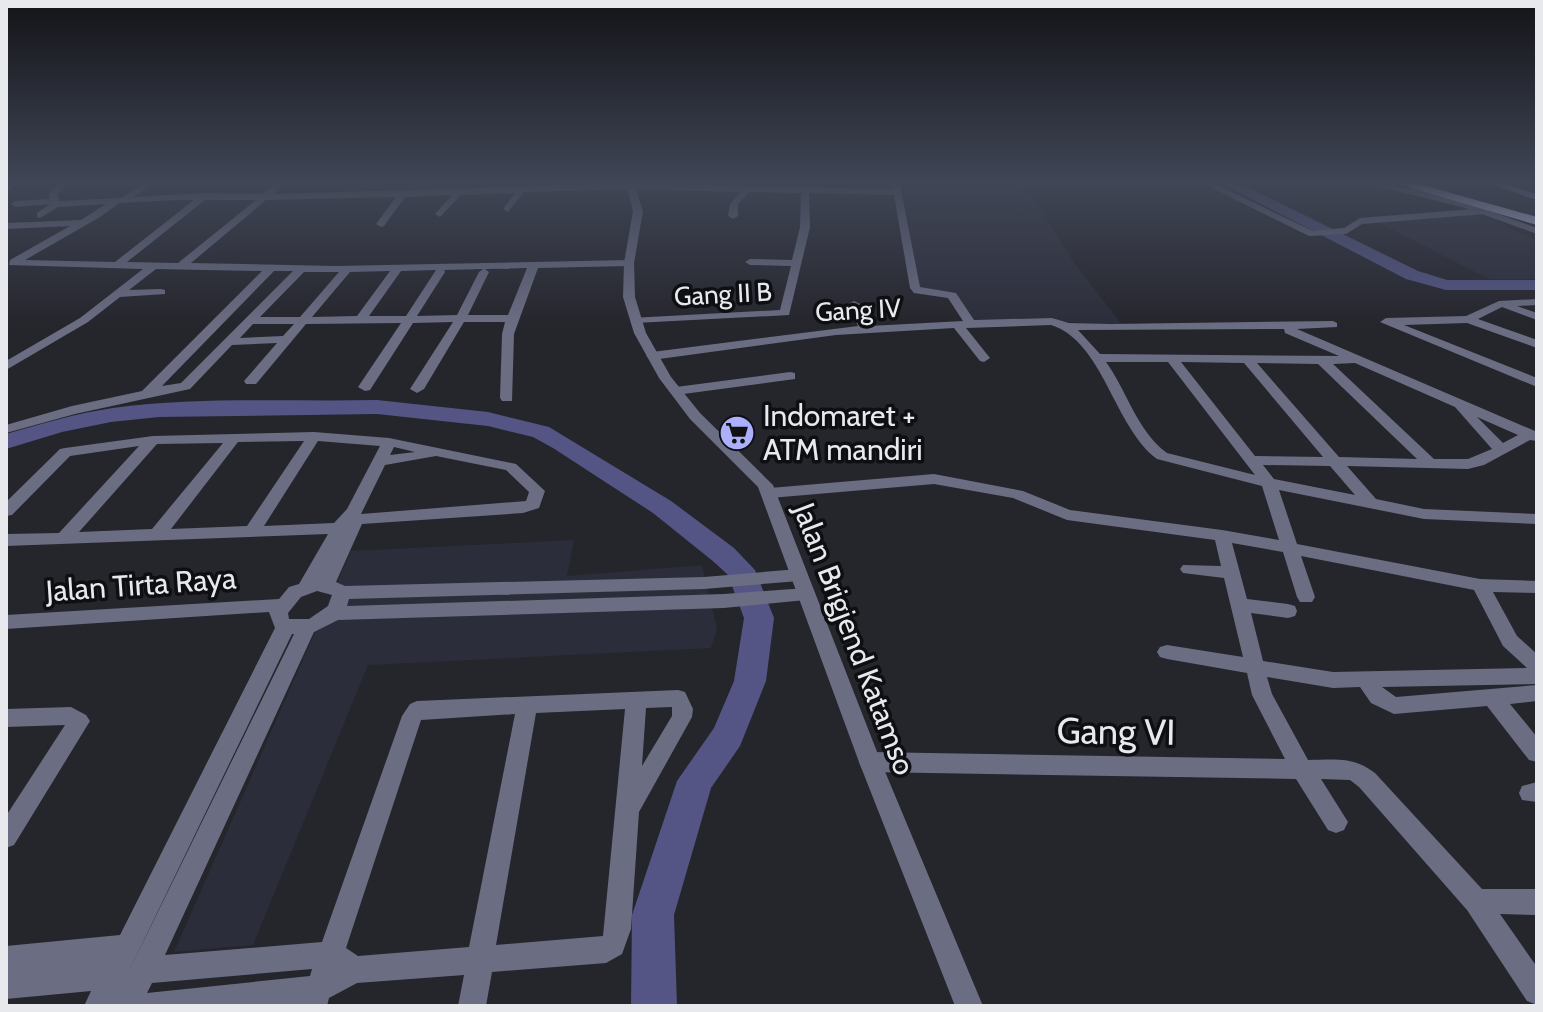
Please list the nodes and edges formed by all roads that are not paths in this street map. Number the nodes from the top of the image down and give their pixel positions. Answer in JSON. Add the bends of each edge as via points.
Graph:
{"nodes":[{"id":1,"x":70,"y":231,"type":"edge"},
{"id":2,"x":160,"y":231,"type":"edge"},
{"id":3,"x":225,"y":231,"type":"edge"},
{"id":4,"x":635,"y":231,"type":"edge"},
{"id":5,"x":804,"y":231,"type":"edge"},
{"id":6,"x":905,"y":231,"type":"edge"},
{"id":7,"x":1306,"y":231,"type":"edge"},
{"id":8,"x":1344,"y":231,"type":"edge"},
{"id":9,"x":750,"y":262,"type":"dead end"},
{"id":10,"x":629,"y":263,"type":"junction"},
{"id":11,"x":796,"y":263,"type":"junction"},
{"id":12,"x":10,"y":265,"type":"edge"},
{"id":13,"x":117,"y":265,"type":"junction"},
{"id":14,"x":154,"y":265,"type":"junction"},
{"id":15,"x":181,"y":266,"type":"junction"},
{"id":16,"x":272,"y":267,"type":"junction"},
{"id":17,"x":302,"y":268,"type":"junction"},
{"id":18,"x":347,"y":269,"type":"junction"},
{"id":19,"x":532,"y":269,"type":"junction"},
{"id":20,"x":396,"y":270,"type":"junction"},
{"id":21,"x":440,"y":272,"type":"junction"},
{"id":22,"x":484,"y":272,"type":"junction"},
{"id":23,"x":161,"y":292,"type":"dead end"},
{"id":24,"x":117,"y":294,"type":"junction"},
{"id":25,"x":1537,"y":302,"type":"edge"},
{"id":26,"x":854,"y":304,"type":"dead end"},
{"id":27,"x":1499,"y":304,"type":"junction"},
{"id":28,"x":1537,"y":317,"type":"edge"},
{"id":29,"x":461,"y":318,"type":"junction"},
{"id":30,"x":512,"y":318,"type":"junction"},
{"id":31,"x":411,"y":319,"type":"junction"},
{"id":32,"x":1468,"y":319,"type":"junction"},
{"id":33,"x":360,"y":320,"type":"junction"},
{"id":34,"x":635,"y":320,"type":"junction"},
{"id":35,"x":249,"y":321,"type":"junction"},
{"id":36,"x":303,"y":321,"type":"junction"},
{"id":37,"x":971,"y":324,"type":"junction"},
{"id":38,"x":957,"y":325,"type":"junction"},
{"id":39,"x":1333,"y":325,"type":"dead end"},
{"id":40,"x":1068,"y":326,"type":"junction"},
{"id":41,"x":1283,"y":328,"type":"junction"},
{"id":42,"x":865,"y":329,"type":"junction"},
{"id":43,"x":288,"y":339,"type":"junction"},
{"id":44,"x":1406,"y":341,"type":"dead end"},
{"id":45,"x":229,"y":342,"type":"junction"},
{"id":46,"x":1537,"y":344,"type":"edge"},
{"id":47,"x":652,"y":356,"type":"junction"},
{"id":48,"x":984,"y":358,"type":"dead end"},
{"id":49,"x":1097,"y":358,"type":"junction"},
{"id":50,"x":1172,"y":359,"type":"junction"},
{"id":51,"x":1247,"y":359,"type":"junction"},
{"id":52,"x":1322,"y":360,"type":"junction"},
{"id":53,"x":1357,"y":360,"type":"junction"},
{"id":54,"x":6,"y":366,"type":"edge"},
{"id":55,"x":790,"y":376,"type":"dead end"},
{"id":56,"x":251,"y":381,"type":"dead end"},
{"id":57,"x":1537,"y":383,"type":"edge"},
{"id":58,"x":365,"y":387,"type":"dead end"},
{"id":59,"x":417,"y":389,"type":"dead end"},
{"id":60,"x":676,"y":391,"type":"junction"},
{"id":61,"x":1537,"y":391,"type":"edge"},
{"id":62,"x":150,"y":392,"type":"junction"},
{"id":63,"x":507,"y":398,"type":"dead end"},
{"id":64,"x":1454,"y":401,"type":"junction"},
{"id":65,"x":6,"y":429,"type":"edge"},
{"id":66,"x":314,"y":436,"type":"junction"},
{"id":67,"x":1533,"y":436,"type":"edge"},
{"id":68,"x":233,"y":439,"type":"junction"},
{"id":69,"x":153,"y":440,"type":"junction"},
{"id":70,"x":389,"y":442,"type":"junction"},
{"id":71,"x":1501,"y":449,"type":"junction"},
{"id":72,"x":444,"y":452,"type":"junction"},
{"id":73,"x":1331,"y":459,"type":"junction"},
{"id":74,"x":1249,"y":460,"type":"junction"},
{"id":75,"x":380,"y":461,"type":"junction"},
{"id":76,"x":1430,"y":463,"type":"junction"},
{"id":77,"x":1269,"y":483,"type":"junction"},
{"id":78,"x":770,"y":493,"type":"junction"},
{"id":79,"x":1372,"y":505,"type":"junction"},
{"id":80,"x":6,"y":511,"type":"edge"},
{"id":81,"x":1537,"y":519,"type":"edge"},
{"id":82,"x":349,"y":522,"type":"junction"},
{"id":83,"x":252,"y":531,"type":"junction"},
{"id":84,"x":157,"y":535,"type":"junction"},
{"id":85,"x":1222,"y":535,"type":"junction"},
{"id":86,"x":64,"y":538,"type":"junction"},
{"id":87,"x":6,"y":540,"type":"edge"},
{"id":88,"x":1289,"y":548,"type":"junction"},
{"id":89,"x":1189,"y":569,"type":"dead end"},
{"id":90,"x":1233,"y":573,"type":"junction"},
{"id":91,"x":799,"y":575,"type":"junction"},
{"id":92,"x":1480,"y":585,"type":"junction"},
{"id":93,"x":1537,"y":587,"type":"edge"},
{"id":94,"x":306,"y":588,"type":"junction"},
{"id":95,"x":766,"y":588,"type":"junction"},
{"id":96,"x":334,"y":589,"type":"junction"},
{"id":97,"x":641,"y":594,"type":"junction"},
{"id":98,"x":806,"y":594,"type":"junction"},
{"id":99,"x":1306,"y":597,"type":"dead end"},
{"id":100,"x":1242,"y":605,"type":"junction"},
{"id":101,"x":1288,"y":611,"type":"dead end"},
{"id":102,"x":334,"y":613,"type":"junction"},
{"id":103,"x":291,"y":619,"type":"junction"},
{"id":104,"x":6,"y":622,"type":"edge"},
{"id":105,"x":1167,"y":652,"type":"dead end"},
{"id":106,"x":1256,"y":667,"type":"junction"},
{"id":107,"x":1536,"y":679,"type":"edge"},
{"id":108,"x":1367,"y":682,"type":"junction"},
{"id":109,"x":1492,"y":697,"type":"junction"},
{"id":110,"x":636,"y":700,"type":"junction"},
{"id":111,"x":527,"y":705,"type":"junction"},
{"id":112,"x":6,"y":718,"type":"edge"},
{"id":113,"x":1537,"y":753,"type":"edge"},
{"id":114,"x":870,"y":762,"type":"junction"},
{"id":115,"x":1301,"y":768,"type":"junction"},
{"id":116,"x":630,"y":808,"type":"junction"},
{"id":117,"x":1336,"y":822,"type":"dead end"},
{"id":118,"x":6,"y":837,"type":"edge"},
{"id":119,"x":1476,"y":901,"type":"junction"},
{"id":120,"x":1537,"y":902,"type":"edge"},
{"id":121,"x":127,"y":947,"type":"junction"},
{"id":122,"x":6,"y":959,"type":"edge"},
{"id":123,"x":480,"y":960,"type":"junction"},
{"id":124,"x":343,"y":962,"type":"junction"},
{"id":125,"x":144,"y":970,"type":"junction"},
{"id":126,"x":114,"y":975,"type":"junction"},
{"id":127,"x":6,"y":985,"type":"edge"},
{"id":128,"x":1537,"y":991,"type":"edge"},
{"id":129,"x":316,"y":997,"type":"edge"},
{"id":130,"x":98,"y":1006,"type":"edge"},
{"id":131,"x":127,"y":1006,"type":"edge"},
{"id":132,"x":150,"y":1006,"type":"edge"},
{"id":133,"x":472,"y":1006,"type":"edge"},
{"id":134,"x":969,"y":1006,"type":"edge"}],
"edges":[{"from":1,"to":12,"type":"street"},
{"from":2,"to":13,"type":"street"},
{"from":3,"to":15,"type":"street"},
{"from":4,"to":10,"type":"street","name":"Jalan Brigjend Katamso"},
{"from":5,"to":11,"type":"street","name":"Gang II B"},
{"from":6,"to":37,"type":"street","via":[[915,288],[952,295]]},
{"from":7,"to":8,"type":"street"},
{"from":9,"to":11,"type":"street"},
{"from":10,"to":19,"type":"street"},
{"from":10,"to":34,"type":"street","name":"Jalan Brigjend Katamso"},
{"from":11,"to":34,"type":"street","name":"Gang II B","via":[[785,313]]},
{"from":12,"to":13,"type":"street"},
{"from":13,"to":14,"type":"street"},
{"from":14,"to":15,"type":"street"},
{"from":14,"to":24,"type":"street"},
{"from":15,"to":16,"type":"street"},
{"from":16,"to":17,"type":"street"},
{"from":16,"to":62,"type":"street"},
{"from":17,"to":18,"type":"street"},
{"from":17,"to":35,"type":"street"},
{"from":18,"to":20,"type":"street"},
{"from":18,"to":36,"type":"street"},
{"from":19,"to":20,"type":"street"},
{"from":19,"to":22,"type":"street"},
{"from":19,"to":30,"type":"street"},
{"from":20,"to":21,"type":"street"},
{"from":20,"to":33,"type":"street"},
{"from":21,"to":22,"type":"street"},
{"from":21,"to":31,"type":"street"},
{"from":22,"to":29,"type":"street"},
{"from":23,"to":24,"type":"street"},
{"from":24,"to":54,"type":"street"},
{"from":25,"to":27,"type":"street"},
{"from":26,"to":42,"type":"street"},
{"from":27,"to":28,"type":"street"},
{"from":27,"to":32,"type":"street"},
{"from":29,"to":30,"type":"street"},
{"from":29,"to":31,"type":"street"},
{"from":29,"to":59,"type":"street"},
{"from":30,"to":63,"type":"street"},
{"from":31,"to":33,"type":"street"},
{"from":31,"to":58,"type":"street"},
{"from":32,"to":46,"type":"street"},
{"from":32,"to":57,"type":"street","via":[[1386,322]]},
{"from":33,"to":36,"type":"street"},
{"from":34,"to":47,"type":"street","name":"Jalan Brigjend Katamso"},
{"from":35,"to":36,"type":"street"},
{"from":35,"to":45,"type":"street"},
{"from":36,"to":43,"type":"street"},
{"from":37,"to":38,"type":"street","name":"Gang IV"},
{"from":37,"to":40,"type":"street","name":"Gang IV","via":[[1052,321]]},
{"from":38,"to":42,"type":"street","name":"Gang IV"},
{"from":38,"to":48,"type":"street"},
{"from":39,"to":41,"type":"street","name":"Gang IV"},
{"from":40,"to":41,"type":"street","name":"Gang IV"},
{"from":40,"to":49,"type":"street"},
{"from":41,"to":53,"type":"street"},
{"from":42,"to":47,"type":"street","name":"Gang IV"},
{"from":43,"to":45,"type":"street"},
{"from":43,"to":56,"type":"street"},
{"from":44,"to":61,"type":"street"},
{"from":45,"to":62,"type":"street","via":[[185,386]]},
{"from":47,"to":60,"type":"street","name":"Jalan Brigjend Katamso"},
{"from":49,"to":50,"type":"street"},
{"from":49,"to":77,"type":"street","via":[[1158,454]]},
{"from":50,"to":51,"type":"street"},
{"from":50,"to":74,"type":"street"},
{"from":51,"to":52,"type":"street"},
{"from":51,"to":73,"type":"street"},
{"from":52,"to":53,"type":"street"},
{"from":52,"to":76,"type":"street"},
{"from":53,"to":64,"type":"street"},
{"from":55,"to":60,"type":"street"},
{"from":60,"to":78,"type":"street","name":"Jalan Brigjend Katamso"},
{"from":62,"to":65,"type":"street"},
{"from":64,"to":67,"type":"street"},
{"from":64,"to":71,"type":"street"},
{"from":66,"to":68,"type":"street"},
{"from":66,"to":70,"type":"street"},
{"from":66,"to":83,"type":"street"},
{"from":67,"to":71,"type":"street"},
{"from":68,"to":69,"type":"street"},
{"from":68,"to":84,"type":"street"},
{"from":69,"to":80,"type":"street","via":[[68,450]]},
{"from":69,"to":86,"type":"street"},
{"from":70,"to":72,"type":"street"},
{"from":70,"to":75,"type":"street"},
{"from":71,"to":76,"type":"street","via":[[1474,463]]},
{"from":72,"to":75,"type":"street"},
{"from":72,"to":82,"type":"street","via":[[511,467],[537,491],[537,498],[523,508]]},
{"from":73,"to":74,"type":"street"},
{"from":73,"to":76,"type":"street"},
{"from":73,"to":79,"type":"street"},
{"from":74,"to":77,"type":"street"},
{"from":75,"to":82,"type":"street"},
{"from":77,"to":79,"type":"street"},
{"from":77,"to":88,"type":"street"},
{"from":78,"to":85,"type":"street","via":[[934,479],[1017,494],[1067,515]]},
{"from":78,"to":91,"type":"street","name":"Jalan Brigjend Katamso"},
{"from":79,"to":81,"type":"street","via":[[1443,517]]},
{"from":82,"to":83,"type":"street"},
{"from":82,"to":94,"type":"street"},
{"from":82,"to":96,"type":"street"},
{"from":83,"to":84,"type":"street"},
{"from":84,"to":86,"type":"street"},
{"from":85,"to":88,"type":"street"},
{"from":85,"to":90,"type":"street"},
{"from":86,"to":87,"type":"street"},
{"from":88,"to":92,"type":"street"},
{"from":88,"to":99,"type":"street"},
{"from":89,"to":90,"type":"street"},
{"from":90,"to":100,"type":"street"},
{"from":91,"to":95,"type":"street"},
{"from":91,"to":98,"type":"street","name":"Jalan Brigjend Katamso"},
{"from":92,"to":93,"type":"street"},
{"from":92,"to":107,"type":"street"},
{"from":94,"to":96,"type":"street"},
{"from":94,"to":103,"type":"street"},
{"from":95,"to":97,"type":"street"},
{"from":95,"to":98,"type":"street"},
{"from":96,"to":97,"type":"street"},
{"from":96,"to":102,"type":"street","via":[[339,606]]},
{"from":97,"to":102,"type":"street"},
{"from":98,"to":114,"type":"street","name":"Jalan Brigjend Katamso"},
{"from":100,"to":101,"type":"street"},
{"from":100,"to":106,"type":"street"},
{"from":102,"to":103,"type":"street"},
{"from":103,"to":104,"type":"street","name":"Jalan Tirta Raya"},
{"from":103,"to":121,"type":"street"},
{"from":103,"to":125,"type":"street"},
{"from":105,"to":106,"type":"street"},
{"from":106,"to":108,"type":"street"},
{"from":106,"to":115,"type":"street","via":[[1262,695]]},
{"from":107,"to":108,"type":"street"},
{"from":107,"to":109,"type":"street"},
{"from":108,"to":109,"type":"street","via":[[1394,706]]},
{"from":109,"to":113,"type":"street"},
{"from":110,"to":111,"type":"street"},
{"from":110,"to":116,"type":"street"},
{"from":110,"to":116,"type":"street","via":[[678,698],[683,709]]},
{"from":111,"to":123,"type":"street"},
{"from":111,"to":124,"type":"street","via":[[414,713]]},
{"from":112,"to":118,"type":"street","via":[[79,718]]},
{"from":114,"to":115,"type":"street","name":"Gang VI"},
{"from":114,"to":134,"type":"street","name":"Jalan Brigjend Katamso"},
{"from":115,"to":117,"type":"street"},
{"from":115,"to":119,"type":"street","name":"Gang VI","via":[[1347,768],[1361,774]]},
{"from":116,"to":123,"type":"street","via":[[613,945],[602,952]]},
{"from":119,"to":120,"type":"street"},
{"from":119,"to":128,"type":"street"},
{"from":121,"to":122,"type":"street"},
{"from":121,"to":126,"type":"street"},
{"from":123,"to":124,"type":"street"},
{"from":123,"to":133,"type":"street"},
{"from":124,"to":125,"type":"street"},
{"from":124,"to":129,"type":"street"},
{"from":125,"to":131,"type":"street"},
{"from":126,"to":127,"type":"street"},
{"from":126,"to":130,"type":"street"},
{"from":129,"to":132,"type":"street"}]}
